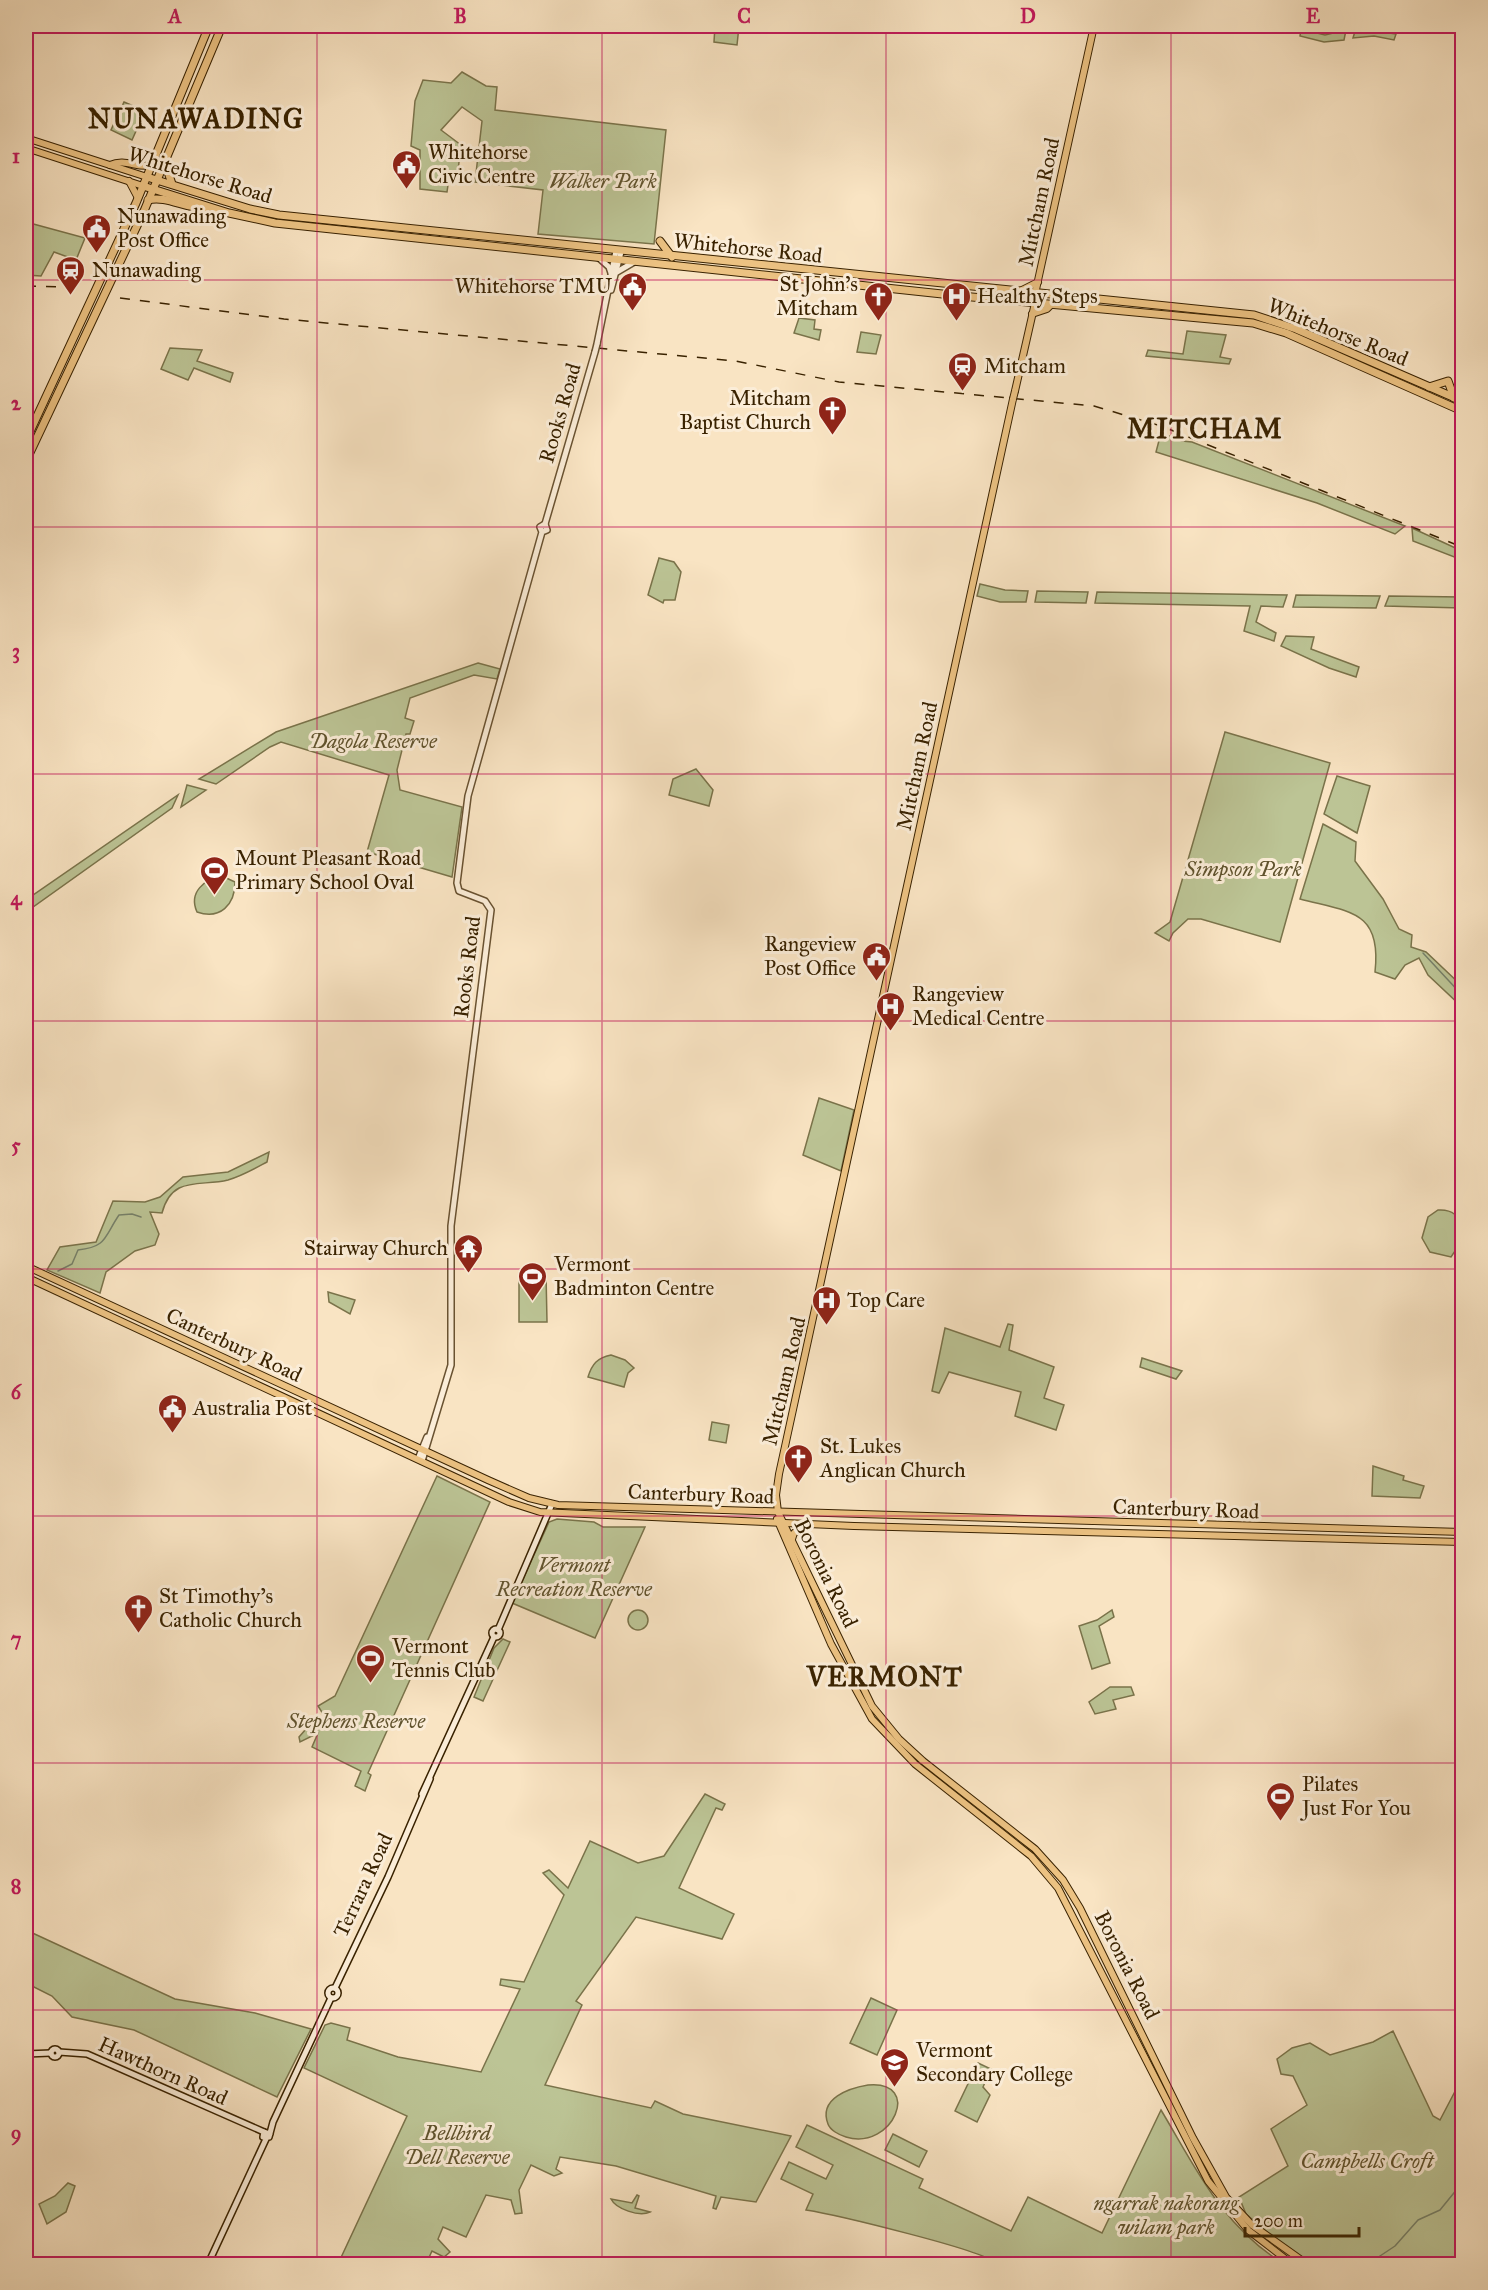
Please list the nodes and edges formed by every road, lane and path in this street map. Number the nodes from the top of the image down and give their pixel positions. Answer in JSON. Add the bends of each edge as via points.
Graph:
{"nodes":[{"id":1,"x":209,"y":26,"type":"edge"},
{"id":2,"x":222,"y":26,"type":"edge"},
{"id":3,"x":1094,"y":26,"type":"edge"},
{"id":4,"x":26,"y":138,"type":"edge"},
{"id":5,"x":26,"y":148,"type":"edge"},
{"id":6,"x":164,"y":160,"type":"junction"},
{"id":7,"x":109,"y":165,"type":"junction"},
{"id":8,"x":152,"y":165,"type":"junction"},
{"id":9,"x":147,"y":177,"type":"junction"},
{"id":10,"x":156,"y":180,"type":"junction"},
{"id":11,"x":129,"y":181,"type":"junction"},
{"id":12,"x":172,"y":184,"type":"junction"},
{"id":13,"x":143,"y":186,"type":"junction"},
{"id":14,"x":153,"y":189,"type":"junction"},
{"id":15,"x":138,"y":198,"type":"junction"},
{"id":16,"x":148,"y":200,"type":"junction"},
{"id":17,"x":213,"y":208,"type":"junction"},
{"id":18,"x":257,"y":211,"type":"junction"},
{"id":19,"x":256,"y":220,"type":"junction"},
{"id":20,"x":374,"y":224,"type":"junction"},
{"id":21,"x":374,"y":235,"type":"junction"},
{"id":22,"x":465,"y":235,"type":"junction"},
{"id":23,"x":478,"y":237,"type":"junction"},
{"id":24,"x":660,"y":241,"type":"dead end"},
{"id":25,"x":534,"y":243,"type":"junction"},
{"id":26,"x":464,"y":244,"type":"junction"},
{"id":27,"x":478,"y":245,"type":"junction"},
{"id":28,"x":592,"y":249,"type":"junction"},
{"id":29,"x":526,"y":250,"type":"junction"},
{"id":30,"x":618,"y":252,"type":"junction"},
{"id":31,"x":672,"y":257,"type":"junction"},
{"id":32,"x":599,"y":258,"type":"junction"},
{"id":33,"x":617,"y":260,"type":"junction"},
{"id":34,"x":634,"y":262,"type":"junction"},
{"id":35,"x":616,"y":273,"type":"junction"},
{"id":36,"x":611,"y":278,"type":"junction"},
{"id":37,"x":1038,"y":282,"type":"junction"},
{"id":38,"x":1018,"y":293,"type":"junction"},
{"id":39,"x":1035,"y":294,"type":"junction"},
{"id":40,"x":1035,"y":303,"type":"junction"},
{"id":41,"x":1051,"y":305,"type":"junction"},
{"id":42,"x":1178,"y":308,"type":"junction"},
{"id":43,"x":604,"y":311,"type":"junction"},
{"id":44,"x":1032,"y":314,"type":"junction"},
{"id":45,"x":1177,"y":317,"type":"junction"},
{"id":46,"x":1429,"y":387,"type":"junction"},
{"id":47,"x":1454,"y":398,"type":"junction"},
{"id":48,"x":1462,"y":401,"type":"edge"},
{"id":49,"x":1462,"y":411,"type":"edge"},
{"id":50,"x":26,"y":440,"type":"edge"},
{"id":51,"x":26,"y":461,"type":"edge"},
{"id":52,"x":26,"y":1266,"type":"edge"},
{"id":53,"x":26,"y":1277,"type":"edge"},
{"id":54,"x":231,"y":1361,"type":"junction"},
{"id":55,"x":240,"y":1365,"type":"junction"},
{"id":56,"x":235,"y":1374,"type":"junction"},
{"id":57,"x":424,"y":1450,"type":"junction"},
{"id":58,"x":420,"y":1460,"type":"junction"},
{"id":59,"x":552,"y":1504,"type":"junction"},
{"id":60,"x":540,"y":1512,"type":"junction"},
{"id":61,"x":778,"y":1512,"type":"junction"},
{"id":62,"x":550,"y":1514,"type":"junction"},
{"id":63,"x":779,"y":1522,"type":"junction"},
{"id":64,"x":808,"y":1524,"type":"junction"},
{"id":65,"x":1163,"y":1525,"type":"junction"},
{"id":66,"x":544,"y":1527,"type":"junction"},
{"id":67,"x":1462,"y":1532,"type":"edge"},
{"id":68,"x":1163,"y":1536,"type":"junction"},
{"id":69,"x":791,"y":1542,"type":"junction"},
{"id":70,"x":1462,"y":1542,"type":"edge"},
{"id":71,"x":859,"y":1680,"type":"junction"},
{"id":72,"x":852,"y":1684,"type":"junction"},
{"id":73,"x":962,"y":1791,"type":"junction"},
{"id":74,"x":957,"y":1797,"type":"junction"},
{"id":75,"x":981,"y":1807,"type":"junction"},
{"id":76,"x":977,"y":1813,"type":"junction"},
{"id":77,"x":26,"y":2054,"type":"edge"},
{"id":78,"x":1161,"y":2069,"type":"junction"},
{"id":79,"x":1152,"y":2073,"type":"junction"},
{"id":80,"x":265,"y":2135,"type":"junction"},
{"id":81,"x":1232,"y":2208,"type":"junction"},
{"id":82,"x":206,"y":2265,"type":"edge"},
{"id":83,"x":1292,"y":2265,"type":"edge"},
{"id":84,"x":1307,"y":2265,"type":"edge"}],
"edges":[{"from":1,"to":8,"type":"highway"},
{"from":2,"to":6,"type":"highway"},
{"from":3,"to":37,"type":"main road","name":"Mitcham Road"},
{"from":4,"to":7,"type":"main road","name":"Whitehorse Road"},
{"from":5,"to":11,"type":"main road","name":"Whitehorse Road"},
{"from":6,"to":10,"type":"highway"},
{"from":6,"to":12,"type":"highway"},
{"from":7,"to":8,"type":"main road","via":[[122,160],[144,167]]},
{"from":7,"to":9,"type":"main road","name":"Whitehorse Road"},
{"from":8,"to":9,"type":"highway"},
{"from":9,"to":10,"type":"highway","name":"Whitehorse Road"},
{"from":9,"to":13,"type":"highway"},
{"from":10,"to":12,"type":"highway","name":"Whitehorse Road"},
{"from":10,"to":14,"type":"highway"},
{"from":11,"to":13,"type":"main road","name":"Whitehorse Road"},
{"from":11,"to":15,"type":"main road"},
{"from":12,"to":18,"type":"highway","name":"Whitehorse Road"},
{"from":13,"to":14,"type":"highway","name":"Whitehorse Road"},
{"from":13,"to":15,"type":"highway"},
{"from":14,"to":16,"type":"highway"},
{"from":14,"to":17,"type":"highway","name":"Whitehorse Road"},
{"from":15,"to":50,"type":"highway"},
{"from":16,"to":17,"type":"highway","via":[[158,198],[194,209]]},
{"from":16,"to":51,"type":"highway"},
{"from":17,"to":19,"type":"highway","name":"Whitehorse Road"},
{"from":18,"to":19,"type":"highway"},
{"from":18,"to":20,"type":"highway","name":"Whitehorse Road"},
{"from":19,"to":21,"type":"highway","name":"Whitehorse Road"},
{"from":20,"to":21,"type":"highway"},
{"from":20,"to":22,"type":"highway","name":"Whitehorse Road"},
{"from":21,"to":26,"type":"highway","name":"Whitehorse Road"},
{"from":22,"to":23,"type":"highway","name":"Whitehorse Road"},
{"from":22,"to":26,"type":"highway"},
{"from":23,"to":25,"type":"highway","name":"Whitehorse Road"},
{"from":23,"to":27,"type":"highway"},
{"from":24,"to":31,"type":"highway"},
{"from":25,"to":28,"type":"highway","name":"Whitehorse Road"},
{"from":25,"to":29,"type":"highway"},
{"from":26,"to":27,"type":"highway","name":"Whitehorse Road"},
{"from":27,"to":29,"type":"highway","name":"Whitehorse Road"},
{"from":28,"to":30,"type":"highway","name":"Whitehorse Road"},
{"from":28,"to":32,"type":"highway"},
{"from":29,"to":32,"type":"highway","name":"Whitehorse Road"},
{"from":30,"to":31,"type":"highway","name":"Whitehorse Road"},
{"from":30,"to":33,"type":"street","name":"Rooks Road"},
{"from":31,"to":38,"type":"highway","name":"Whitehorse Road"},
{"from":32,"to":33,"type":"highway","name":"Whitehorse Road"},
{"from":32,"to":36,"type":"street","via":[[609,267]]},
{"from":33,"to":34,"type":"highway","name":"Whitehorse Road"},
{"from":33,"to":35,"type":"street","name":"Rooks Road"},
{"from":33,"to":36,"type":"street","name":"Rooks Road"},
{"from":34,"to":35,"type":"street"},
{"from":34,"to":40,"type":"highway","name":"Whitehorse Road"},
{"from":35,"to":43,"type":"street","name":"Rooks Road"},
{"from":36,"to":43,"type":"street","name":"Rooks Road"},
{"from":37,"to":38,"type":"main road"},
{"from":37,"to":39,"type":"main road","name":"Mitcham Road"},
{"from":38,"to":39,"type":"highway","name":"Whitehorse Road"},
{"from":39,"to":40,"type":"highway","name":"Mitcham Road"},
{"from":39,"to":42,"type":"highway","name":"Whitehorse Road"},
{"from":40,"to":41,"type":"highway","name":"Whitehorse Road"},
{"from":40,"to":44,"type":"main road","name":"Mitcham Road"},
{"from":41,"to":44,"type":"main road"},
{"from":41,"to":45,"type":"highway","name":"Whitehorse Road"},
{"from":42,"to":45,"type":"highway"},
{"from":42,"to":46,"type":"highway","name":"Whitehorse Road","via":[[1273,320]]},
{"from":43,"to":57,"type":"street","name":"Rooks Road","bridge":true,"via":[[545,524],[540,527],[542,532],[483,736],[466,812],[459,891],[484,901],[491,910],[451,1226],[451,1365]]},
{"from":44,"to":61,"type":"main road","name":"Mitcham Road","bridge":true,"via":[[779,1474]]},
{"from":45,"to":49,"type":"highway","name":"Whitehorse Road","via":[[1252,323],[1275,329]]},
{"from":46,"to":47,"type":"highway","name":"Whitehorse Road"},
{"from":46,"to":47,"type":"highway","via":[[1448,381]]},
{"from":47,"to":48,"type":"highway","name":"Whitehorse Road"},
{"from":52,"to":54,"type":"main road","name":"Canterbury Road"},
{"from":53,"to":56,"type":"main road","name":"Canterbury Road"},
{"from":54,"to":55,"type":"main road","name":"Canterbury Road"},
{"from":54,"to":56,"type":"main road"},
{"from":55,"to":56,"type":"main road"},
{"from":55,"to":57,"type":"main road","name":"Canterbury Road"},
{"from":56,"to":58,"type":"main road","name":"Canterbury Road"},
{"from":57,"to":58,"type":"street","name":"Rooks Road"},
{"from":57,"to":59,"type":"main road","name":"Canterbury Road","via":[[524,1496]]},
{"from":58,"to":60,"type":"main road","name":"Canterbury Road","via":[[509,1502]]},
{"from":59,"to":61,"type":"main road","name":"Canterbury Road"},
{"from":59,"to":62,"type":"street"},
{"from":60,"to":62,"type":"main road","name":"Canterbury Road"},
{"from":60,"to":66,"type":"street"},
{"from":61,"to":63,"type":"main road","name":"Boronia Road"},
{"from":61,"to":65,"type":"main road","name":"Canterbury Road"},
{"from":62,"to":63,"type":"main road","name":"Canterbury Road"},
{"from":62,"to":66,"type":"street"},
{"from":63,"to":64,"type":"main road","name":"Canterbury Road"},
{"from":63,"to":69,"type":"main road","name":"Boronia Road"},
{"from":63,"to":72,"type":"main road","name":"Boronia Road"},
{"from":64,"to":68,"type":"main road","name":"Canterbury Road"},
{"from":64,"to":69,"type":"main road","via":[[794,1533]]},
{"from":65,"to":67,"type":"main road","name":"Canterbury Road"},
{"from":65,"to":68,"type":"main road"},
{"from":66,"to":80,"type":"street","name":"Terrara Road","via":[[498,1630],[500,1634],[494,1637],[334,1988],[337,1995],[331,1998]]},
{"from":68,"to":70,"type":"main road","name":"Canterbury Road"},
{"from":69,"to":71,"type":"main road","name":"Boronia Road"},
{"from":71,"to":72,"type":"main road"},
{"from":71,"to":73,"type":"main road","name":"Boronia Road","via":[[872,1706],[899,1739]]},
{"from":72,"to":74,"type":"main road","name":"Boronia Road","via":[[872,1719],[895,1746]]},
{"from":73,"to":74,"type":"main road"},
{"from":73,"to":75,"type":"main road","name":"Boronia Road"},
{"from":74,"to":76,"type":"main road","name":"Boronia Road"},
{"from":75,"to":76,"type":"main road"},
{"from":75,"to":78,"type":"main road","name":"Boronia Road","via":[[1035,1849],[1063,1880]]},
{"from":76,"to":79,"type":"main road","name":"Boronia Road","via":[[1031,1856],[1058,1888]]},
{"from":77,"to":80,"type":"street","name":"Hawthorn Road","via":[[87,2054]]},
{"from":78,"to":79,"type":"main road"},
{"from":78,"to":81,"type":"main road","name":"Boronia Road"},
{"from":79,"to":81,"type":"main road","name":"Boronia Road","via":[[1208,2181]]},
{"from":80,"to":82,"type":"street"},
{"from":81,"to":83,"type":"main road","name":"Boronia Road","via":[[1258,2240]]},
{"from":81,"to":84,"type":"main road","name":"Boronia Road"}]}
